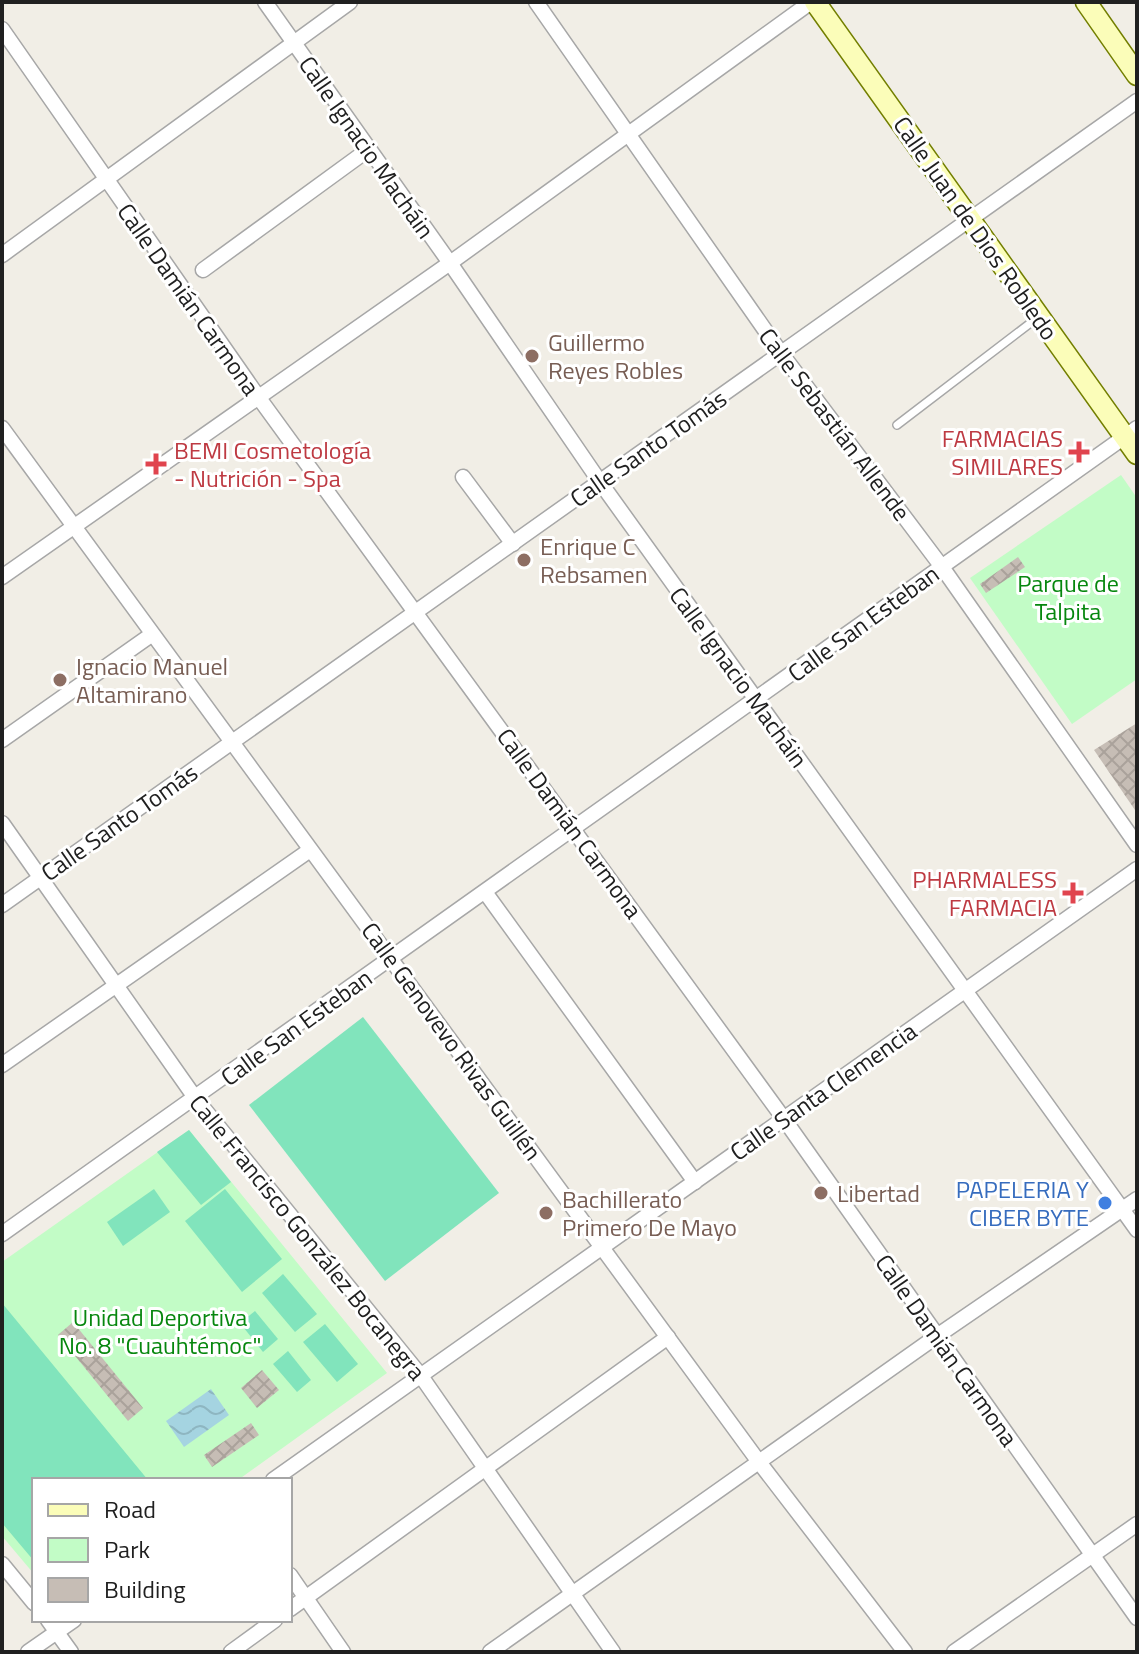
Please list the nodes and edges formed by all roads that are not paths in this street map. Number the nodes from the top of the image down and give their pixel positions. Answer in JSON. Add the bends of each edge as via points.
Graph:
{"nodes":[{"id":1,"x":265,"y":2,"type":"edge"},
{"id":2,"x":350,"y":2,"type":"edge"},
{"id":3,"x":536,"y":2,"type":"edge"},
{"id":4,"x":813,"y":2,"type":"edge"},
{"id":5,"x":1086,"y":2,"type":"edge"},
{"id":6,"x":2,"y":29,"type":"edge"},
{"id":7,"x":294,"y":43,"type":"junction"},
{"id":8,"x":1137,"y":75,"type":"edge"},
{"id":9,"x":1137,"y":101,"type":"edge"},
{"id":10,"x":626,"y":134,"type":"junction"},
{"id":11,"x":369,"y":149,"type":"junction"},
{"id":12,"x":106,"y":180,"type":"junction"},
{"id":13,"x":969,"y":221,"type":"junction"},
{"id":14,"x":2,"y":255,"type":"edge"},
{"id":15,"x":450,"y":263,"type":"junction"},
{"id":16,"x":203,"y":270,"type":"dead end"},
{"id":17,"x":1039,"y":317,"type":"junction"},
{"id":18,"x":781,"y":353,"type":"junction"},
{"id":19,"x":259,"y":398,"type":"junction"},
{"id":20,"x":897,"y":425,"type":"dead end"},
{"id":21,"x":2,"y":428,"type":"edge"},
{"id":22,"x":1133,"y":440,"type":"edge"},
{"id":23,"x":463,"y":477,"type":"dead end"},
{"id":24,"x":600,"y":482,"type":"junction"},
{"id":25,"x":73,"y":528,"type":"junction"},
{"id":26,"x":513,"y":544,"type":"junction"},
{"id":27,"x":942,"y":567,"type":"junction"},
{"id":28,"x":2,"y":577,"type":"edge"},
{"id":29,"x":417,"y":612,"type":"junction"},
{"id":30,"x":151,"y":635,"type":"junction"},
{"id":31,"x":755,"y":700,"type":"junction"},
{"id":32,"x":2,"y":740,"type":"edge"},
{"id":33,"x":231,"y":743,"type":"junction"},
{"id":34,"x":2,"y":823,"type":"edge"},
{"id":35,"x":574,"y":828,"type":"junction"},
{"id":36,"x":1137,"y":845,"type":"edge"},
{"id":37,"x":310,"y":850,"type":"junction"},
{"id":38,"x":1137,"y":869,"type":"edge"},
{"id":39,"x":41,"y":878,"type":"junction"},
{"id":40,"x":485,"y":892,"type":"junction"},
{"id":41,"x":2,"y":905,"type":"edge"},
{"id":42,"x":391,"y":958,"type":"junction"},
{"id":43,"x":116,"y":986,"type":"junction"},
{"id":44,"x":965,"y":990,"type":"junction"},
{"id":45,"x":2,"y":1065,"type":"edge"},
{"id":46,"x":196,"y":1099,"type":"junction"},
{"id":47,"x":784,"y":1119,"type":"junction"},
{"id":48,"x":695,"y":1182,"type":"junction"},
{"id":49,"x":1137,"y":1199,"type":"edge"},
{"id":50,"x":1122,"y":1209,"type":"junction"},
{"id":51,"x":2,"y":1215,"type":"edge"},
{"id":52,"x":1137,"y":1230,"type":"edge"},
{"id":53,"x":6,"y":1231,"type":"edge"},
{"id":54,"x":603,"y":1246,"type":"junction"},
{"id":55,"x":937,"y":1336,"type":"junction"},
{"id":56,"x":668,"y":1337,"type":"junction"},
{"id":57,"x":421,"y":1376,"type":"junction"},
{"id":58,"x":759,"y":1462,"type":"junction"},
{"id":59,"x":486,"y":1469,"type":"junction"},
{"id":60,"x":276,"y":1478,"type":"edge"},
{"id":61,"x":1137,"y":1524,"type":"edge"},
{"id":62,"x":1092,"y":1555,"type":"junction"},
{"id":63,"x":2,"y":1564,"type":"edge"},
{"id":64,"x":292,"y":1578,"type":"edge"},
{"id":65,"x":572,"y":1594,"type":"junction"},
{"id":66,"x":306,"y":1598,"type":"junction"},
{"id":67,"x":32,"y":1601,"type":"edge"},
{"id":68,"x":292,"y":1608,"type":"edge"},
{"id":69,"x":1137,"y":1618,"type":"edge"},
{"id":70,"x":272,"y":1622,"type":"edge"},
{"id":71,"x":52,"y":1626,"type":"edge"},
{"id":72,"x":28,"y":1652,"type":"edge"},
{"id":73,"x":71,"y":1652,"type":"edge"},
{"id":74,"x":231,"y":1652,"type":"edge"},
{"id":75,"x":343,"y":1652,"type":"edge"},
{"id":76,"x":490,"y":1652,"type":"edge"},
{"id":77,"x":613,"y":1652,"type":"edge"},
{"id":78,"x":905,"y":1652,"type":"edge"},
{"id":79,"x":954,"y":1652,"type":"edge"}],
"edges":[{"from":1,"to":7,"type":"street","name":"Calle Ignacio Macháin"},
{"from":2,"to":7,"type":"street"},
{"from":3,"to":10,"type":"street","name":"Calle Sebastián Allende"},
{"from":4,"to":10,"type":"street"},
{"from":4,"to":13,"type":"street","name":"Calle Juan de Dios Robledo"},
{"from":5,"to":8,"type":"street"},
{"from":6,"to":12,"type":"street","name":"Calle Damián Carmona"},
{"from":7,"to":11,"type":"street","name":"Calle Ignacio Macháin"},
{"from":7,"to":12,"type":"street"},
{"from":9,"to":13,"type":"street","name":"Calle Santo Tomás"},
{"from":10,"to":15,"type":"street"},
{"from":10,"to":18,"type":"street","name":"Calle Sebastián Allende"},
{"from":11,"to":15,"type":"street","name":"Calle Ignacio Macháin"},
{"from":11,"to":16,"type":"street"},
{"from":12,"to":14,"type":"street"},
{"from":12,"to":19,"type":"street","name":"Calle Damián Carmona"},
{"from":13,"to":17,"type":"street","name":"Calle Juan de Dios Robledo"},
{"from":13,"to":18,"type":"street","name":"Calle Santo Tomás"},
{"from":15,"to":19,"type":"street"},
{"from":15,"to":24,"type":"street","name":"Calle Ignacio Macháin"},
{"from":17,"to":20,"type":"lane"},
{"from":17,"to":22,"type":"street","name":"Calle Juan de Dios Robledo"},
{"from":18,"to":24,"type":"street","name":"Calle Santo Tomás"},
{"from":18,"to":27,"type":"street","name":"Calle Sebastián Allende"},
{"from":19,"to":25,"type":"street"},
{"from":19,"to":29,"type":"street","name":"Calle Damián Carmona"},
{"from":21,"to":25,"type":"street","name":"Calle Genovevo Rivas Guillén"},
{"from":22,"to":27,"type":"street","name":"Calle San Esteban"},
{"from":23,"to":26,"type":"street"},
{"from":24,"to":26,"type":"street","name":"Calle Santo Tomás"},
{"from":24,"to":31,"type":"street","name":"Calle Ignacio Macháin"},
{"from":25,"to":28,"type":"street"},
{"from":25,"to":30,"type":"street","name":"Calle Genovevo Rivas Guillén"},
{"from":26,"to":29,"type":"street","name":"Calle Santo Tomás"},
{"from":27,"to":31,"type":"street","name":"Calle San Esteban"},
{"from":27,"to":36,"type":"street","name":"Calle Sebastián Allende"},
{"from":29,"to":33,"type":"street","name":"Calle Santo Tomás"},
{"from":29,"to":35,"type":"street","name":"Calle Damián Carmona"},
{"from":30,"to":32,"type":"street"},
{"from":30,"to":33,"type":"street","name":"Calle Genovevo Rivas Guillén"},
{"from":31,"to":35,"type":"street","name":"Calle San Esteban"},
{"from":31,"to":44,"type":"street","name":"Calle Ignacio Macháin"},
{"from":33,"to":37,"type":"street","name":"Calle Genovevo Rivas Guillén"},
{"from":33,"to":39,"type":"street","name":"Calle Santo Tomás"},
{"from":34,"to":39,"type":"street","name":"Calle Francisco González Bocanegra"},
{"from":35,"to":40,"type":"street","name":"Calle San Esteban"},
{"from":35,"to":47,"type":"street","name":"Calle Damián Carmona"},
{"from":37,"to":42,"type":"street","name":"Calle Genovevo Rivas Guillén"},
{"from":37,"to":43,"type":"street"},
{"from":38,"to":44,"type":"street","name":"Calle Santa Clemencia"},
{"from":39,"to":41,"type":"street","name":"Calle Santo Tomás"},
{"from":39,"to":43,"type":"street","name":"Calle Francisco González Bocanegra"},
{"from":40,"to":42,"type":"street","name":"Calle San Esteban"},
{"from":40,"to":48,"type":"street"},
{"from":42,"to":46,"type":"street","name":"Calle San Esteban"},
{"from":42,"to":54,"type":"street","name":"Calle Genovevo Rivas Guillén"},
{"from":43,"to":45,"type":"street"},
{"from":43,"to":46,"type":"street","name":"Calle Francisco González Bocanegra"},
{"from":44,"to":47,"type":"street","name":"Calle Santa Clemencia"},
{"from":44,"to":50,"type":"street","name":"Calle Ignacio Macháin"},
{"from":46,"to":53,"type":"street","name":"Calle San Esteban"},
{"from":46,"to":57,"type":"street","name":"Calle Francisco González Bocanegra"},
{"from":47,"to":48,"type":"street","name":"Calle Santa Clemencia"},
{"from":47,"to":55,"type":"street","name":"Calle Damián Carmona"},
{"from":48,"to":54,"type":"street","name":"Calle Santa Clemencia"},
{"from":49,"to":50,"type":"street"},
{"from":50,"to":52,"type":"street","name":"Calle Ignacio Macháin"},
{"from":50,"to":55,"type":"street"},
{"from":51,"to":53,"type":"street"},
{"from":54,"to":56,"type":"street","name":"Calle Genovevo Rivas Guillén"},
{"from":54,"to":57,"type":"street","name":"Calle Santa Clemencia"},
{"from":55,"to":58,"type":"street"},
{"from":55,"to":62,"type":"street","name":"Calle Damián Carmona"},
{"from":56,"to":58,"type":"street","name":"Calle Genovevo Rivas Guillén"},
{"from":56,"to":59,"type":"street"},
{"from":57,"to":59,"type":"street","name":"Calle Francisco González Bocanegra"},
{"from":57,"to":60,"type":"street","name":"Calle Santa Clemencia"},
{"from":58,"to":65,"type":"street"},
{"from":58,"to":78,"type":"street","name":"Calle Genovevo Rivas Guillén"},
{"from":59,"to":65,"type":"street","name":"Calle Francisco González Bocanegra"},
{"from":59,"to":66,"type":"street"},
{"from":61,"to":62,"type":"street"},
{"from":62,"to":69,"type":"street","name":"Calle Damián Carmona"},
{"from":62,"to":79,"type":"street"},
{"from":63,"to":67,"type":"street"},
{"from":64,"to":66,"type":"street"},
{"from":65,"to":76,"type":"street"},
{"from":65,"to":77,"type":"street","name":"Calle Francisco González Bocanegra"},
{"from":66,"to":68,"type":"street"},
{"from":66,"to":75,"type":"street"},
{"from":70,"to":74,"type":"street"},
{"from":71,"to":72,"type":"street"},
{"from":71,"to":73,"type":"street"}]}
